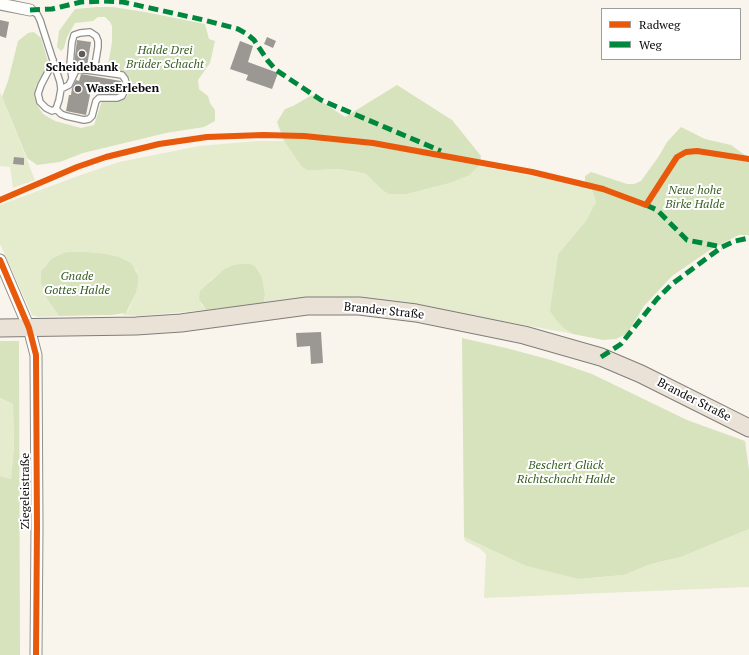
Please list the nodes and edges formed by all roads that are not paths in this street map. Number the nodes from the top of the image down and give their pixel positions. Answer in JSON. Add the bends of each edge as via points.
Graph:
{"nodes":[{"id":1,"x":0,"y":4,"type":"edge"},
{"id":2,"x":30,"y":10,"type":"joint"},
{"id":3,"x":53,"y":60,"type":"junction"},
{"id":4,"x":94,"y":71,"type":"junction"},
{"id":5,"x":72,"y":78,"type":"junction"},
{"id":6,"x":61,"y":88,"type":"junction"},
{"id":7,"x":56,"y":109,"type":"junction"},
{"id":8,"x":0,"y":260,"type":"edge"},
{"id":9,"x":0,"y":328,"type":"edge"},
{"id":10,"x":29,"y":328,"type":"junction"},
{"id":11,"x":749,"y":428,"type":"edge"},
{"id":12,"x":36,"y":655,"type":"edge"}],
"edges":[{"from":1,"to":2,"type":"street"},
{"from":2,"to":3,"type":"lane","via":[[37,14],[40,20]]},
{"from":3,"to":6,"type":"lane"},
{"from":3,"to":7,"type":"lane","via":[[38,94],[40,102],[46,108],[52,111]]},
{"from":4,"to":5,"type":"lane","via":[[77,67]]},
{"from":4,"to":5,"type":"lane","via":[[98,47],[96,36],[90,32],[80,33],[74,35],[72,42]]},
{"from":4,"to":7,"type":"lane","via":[[122,76],[127,86],[122,96],[99,98],[92,116],[84,120],[66,116]]},
{"from":5,"to":6,"type":"lane","via":[[69,85]]},
{"from":6,"to":7,"type":"lane"},
{"from":8,"to":10,"type":"street","name":"Ziegeleistraße"},
{"from":9,"to":10,"type":"main road","name":"Brander Straße"},
{"from":10,"to":11,"type":"main road","name":"Brander Straße","via":[[181,323],[306,306],[359,306],[416,313],[524,336],[601,357]]},
{"from":10,"to":12,"type":"street","name":"Ziegeleistraße","via":[[36,355]]}]}
